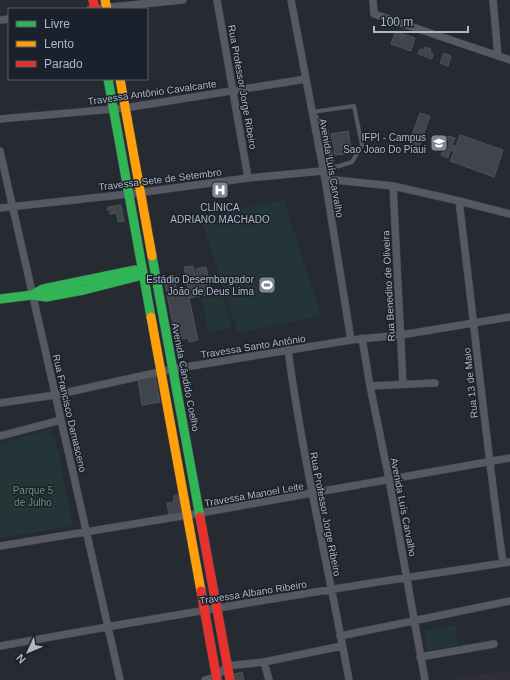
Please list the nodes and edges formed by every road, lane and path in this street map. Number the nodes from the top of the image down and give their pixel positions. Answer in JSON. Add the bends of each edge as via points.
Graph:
{"nodes":[{"id":1,"x":175,"y":0,"type":"edge"},
{"id":2,"x":183,"y":0,"type":"edge"},
{"id":3,"x":217,"y":0,"type":"edge"},
{"id":4,"x":291,"y":0,"type":"edge"},
{"id":5,"x":373,"y":0,"type":"edge"},
{"id":6,"x":493,"y":0,"type":"edge"},
{"id":7,"x":106,"y":6,"type":"edge"},
{"id":8,"x":505,"y":57,"type":"edge"},
{"id":9,"x":306,"y":79,"type":"junction"},
{"id":10,"x":108,"y":80,"type":"edge"},
{"id":11,"x":120,"y":80,"type":"edge"},
{"id":12,"x":234,"y":90,"type":"junction"},
{"id":13,"x":125,"y":108,"type":"junction"},
{"id":14,"x":113,"y":109,"type":"junction"},
{"id":15,"x":312,"y":112,"type":"junction"},
{"id":16,"x":0,"y":119,"type":"edge"},
{"id":17,"x":0,"y":151,"type":"edge"},
{"id":18,"x":333,"y":168,"type":"junction"},
{"id":19,"x":322,"y":171,"type":"junction"},
{"id":20,"x":248,"y":178,"type":"junction"},
{"id":21,"x":325,"y":179,"type":"junction"},
{"id":22,"x":393,"y":186,"type":"junction"},
{"id":23,"x":141,"y":192,"type":"junction"},
{"id":24,"x":129,"y":194,"type":"junction"},
{"id":25,"x":459,"y":201,"type":"junction"},
{"id":26,"x":13,"y":206,"type":"junction"},
{"id":27,"x":0,"y":208,"type":"edge"},
{"id":28,"x":510,"y":214,"type":"edge"},
{"id":29,"x":142,"y":271,"type":"junction"},
{"id":30,"x":32,"y":295,"type":"junction"},
{"id":31,"x":0,"y":299,"type":"edge"},
{"id":32,"x":510,"y":317,"type":"edge"},
{"id":33,"x":474,"y":323,"type":"junction"},
{"id":34,"x":401,"y":335,"type":"junction"},
{"id":35,"x":362,"y":338,"type":"junction"},
{"id":36,"x":351,"y":340,"type":"junction"},
{"id":37,"x":288,"y":350,"type":"junction"},
{"id":38,"x":173,"y":369,"type":"junction"},
{"id":39,"x":162,"y":371,"type":"junction"},
{"id":40,"x":435,"y":383,"type":"dead end"},
{"id":41,"x":402,"y":384,"type":"junction"},
{"id":42,"x":370,"y":386,"type":"junction"},
{"id":43,"x":55,"y":395,"type":"junction"},
{"id":44,"x":0,"y":403,"type":"edge"},
{"id":45,"x":61,"y":420,"type":"junction"},
{"id":46,"x":0,"y":436,"type":"edge"},
{"id":47,"x":510,"y":458,"type":"edge"},
{"id":48,"x":489,"y":462,"type":"junction"},
{"id":49,"x":389,"y":479,"type":"junction"},
{"id":50,"x":312,"y":494,"type":"junction"},
{"id":51,"x":200,"y":513,"type":"junction"},
{"id":52,"x":187,"y":515,"type":"junction"},
{"id":53,"x":86,"y":531,"type":"junction"},
{"id":54,"x":0,"y":546,"type":"edge"},
{"id":55,"x":506,"y":562,"type":"edge"},
{"id":56,"x":407,"y":577,"type":"junction"},
{"id":57,"x":330,"y":590,"type":"junction"},
{"id":58,"x":510,"y":601,"type":"edge"},
{"id":59,"x":217,"y":607,"type":"junction"},
{"id":60,"x":205,"y":610,"type":"junction"},
{"id":61,"x":414,"y":621,"type":"junction"},
{"id":62,"x":108,"y":627,"type":"junction"},
{"id":63,"x":340,"y":636,"type":"junction"},
{"id":64,"x":494,"y":644,"type":"dead end"},
{"id":65,"x":0,"y":646,"type":"edge"},
{"id":66,"x":342,"y":646,"type":"junction"},
{"id":67,"x":420,"y":657,"type":"junction"},
{"id":68,"x":264,"y":662,"type":"junction"},
{"id":69,"x":227,"y":666,"type":"junction"},
{"id":70,"x":217,"y":679,"type":"edge"},
{"id":71,"x":120,"y":680,"type":"edge"},
{"id":72,"x":205,"y":680,"type":"edge"},
{"id":73,"x":230,"y":680,"type":"edge"},
{"id":74,"x":269,"y":680,"type":"edge"},
{"id":75,"x":348,"y":680,"type":"edge"},
{"id":76,"x":425,"y":680,"type":"edge"}],
"edges":[{"from":1,"to":2,"type":"street"},
{"from":1,"to":7,"type":"street"},
{"from":3,"to":12,"type":"street","name":"Rua Professor Jorge Ribeiro"},
{"from":4,"to":9,"type":"street","name":"Avenida Luís Carvalho"},
{"from":5,"to":8,"type":"street","via":[[374,14]]},
{"from":6,"to":8,"type":"street"},
{"from":9,"to":12,"type":"street","name":"Travessa Antônio Cavalcante"},
{"from":9,"to":15,"type":"street","name":"Avenida Luís Carvalho"},
{"from":10,"to":14,"type":"main road"},
{"from":11,"to":13,"type":"main road","name":"Avenida Cândido Coelho"},
{"from":12,"to":13,"type":"street","name":"Travessa Antônio Cavalcante"},
{"from":12,"to":20,"type":"street","name":"Rua Professor Jorge Ribeiro"},
{"from":13,"to":14,"type":"street","name":"Travessa Antônio Cavalcante"},
{"from":13,"to":23,"type":"main road","name":"Avenida Cândido Coelho"},
{"from":14,"to":16,"type":"street","name":"Travessa Antônio Cavalcante"},
{"from":14,"to":24,"type":"main road"},
{"from":15,"to":18,"type":"lane","via":[[326,129]]},
{"from":15,"to":18,"type":"lane","via":[[354,106],[362,145],[352,162]]},
{"from":15,"to":19,"type":"street","name":"Avenida Luís Carvalho"},
{"from":17,"to":26,"type":"street","name":"Rua Francisco Damasceno"},
{"from":18,"to":19,"type":"lane"},
{"from":19,"to":20,"type":"street","name":"Travessa Sete de Setembro"},
{"from":19,"to":21,"type":"street","name":"Avenida Luís Carvalho"},
{"from":20,"to":23,"type":"street","name":"Travessa Sete de Setembro"},
{"from":21,"to":22,"type":"street"},
{"from":21,"to":36,"type":"street","name":"Avenida Luís Carvalho"},
{"from":22,"to":25,"type":"street"},
{"from":22,"to":34,"type":"street","name":"Rua Benedito de Oliveira"},
{"from":23,"to":24,"type":"street","name":"Travessa Sete de Setembro"},
{"from":23,"to":38,"type":"main road","name":"Avenida Cândido Coelho"},
{"from":24,"to":26,"type":"street","name":"Travessa Sete de Setembro"},
{"from":24,"to":29,"type":"main road"},
{"from":25,"to":28,"type":"street"},
{"from":25,"to":33,"type":"street","name":"Rua 13 de Maio"},
{"from":26,"to":27,"type":"street","name":"Travessa Sete de Setembro"},
{"from":26,"to":30,"type":"street","name":"Rua Francisco Damasceno"},
{"from":29,"to":30,"type":"main road","via":[[46,297]]},
{"from":29,"to":39,"type":"main road"},
{"from":30,"to":31,"type":"main road"},
{"from":30,"to":43,"type":"street","name":"Rua Francisco Damasceno"},
{"from":32,"to":33,"type":"street","name":"Travessa Santo Antônio"},
{"from":33,"to":34,"type":"street","name":"Travessa Santo Antônio"},
{"from":33,"to":48,"type":"street","name":"Rua 13 de Maio"},
{"from":34,"to":35,"type":"street","name":"Travessa Santo Antônio"},
{"from":34,"to":41,"type":"street","name":"Rua Benedito de Oliveira"},
{"from":35,"to":36,"type":"street","name":"Travessa Santo Antônio"},
{"from":35,"to":42,"type":"street","name":"Avenida Luís Carvalho"},
{"from":36,"to":37,"type":"street","name":"Travessa Santo Antônio"},
{"from":37,"to":38,"type":"street","name":"Travessa Santo Antônio"},
{"from":37,"to":50,"type":"street","name":"Rua Professor Jorge Ribeiro"},
{"from":38,"to":39,"type":"street","name":"Travessa Santo Antônio"},
{"from":38,"to":51,"type":"main road","name":"Avenida Cândido Coelho"},
{"from":39,"to":43,"type":"street","name":"Travessa Santo Antônio"},
{"from":39,"to":52,"type":"main road"},
{"from":40,"to":41,"type":"street"},
{"from":41,"to":42,"type":"street"},
{"from":42,"to":49,"type":"street","name":"Avenida Luís Carvalho"},
{"from":43,"to":44,"type":"street","name":"Travessa Santo Antônio"},
{"from":43,"to":45,"type":"street","name":"Rua Francisco Damasceno"},
{"from":45,"to":46,"type":"street"},
{"from":45,"to":53,"type":"street","name":"Rua Francisco Damasceno"},
{"from":47,"to":48,"type":"street","name":"Travessa Manoel Leite"},
{"from":48,"to":49,"type":"street","name":"Travessa Manoel Leite"},
{"from":48,"to":55,"type":"street","name":"Rua 13 de Maio"},
{"from":49,"to":50,"type":"street","name":"Travessa Manoel Leite"},
{"from":49,"to":56,"type":"street","name":"Avenida Luís Carvalho"},
{"from":50,"to":51,"type":"street","name":"Travessa Manoel Leite"},
{"from":50,"to":57,"type":"street","name":"Rua Professor Jorge Ribeiro"},
{"from":51,"to":52,"type":"street","name":"Travessa Manoel Leite"},
{"from":51,"to":59,"type":"main road","name":"Avenida Cândido Coelho"},
{"from":52,"to":53,"type":"street","name":"Travessa Manoel Leite"},
{"from":52,"to":60,"type":"main road"},
{"from":53,"to":54,"type":"street","name":"Travessa Manoel Leite"},
{"from":53,"to":62,"type":"street","name":"Rua Francisco Damasceno"},
{"from":55,"to":56,"type":"street","name":"Travessa Albano Ribeiro"},
{"from":56,"to":57,"type":"street","name":"Travessa Albano Ribeiro"},
{"from":56,"to":61,"type":"street","name":"Avenida Luís Carvalho"},
{"from":57,"to":59,"type":"street","name":"Travessa Albano Ribeiro"},
{"from":57,"to":63,"type":"street","name":"Rua Professor Jorge Ribeiro"},
{"from":58,"to":61,"type":"street"},
{"from":59,"to":60,"type":"street","name":"Travessa Albano Ribeiro"},
{"from":59,"to":69,"type":"main road","name":"Avenida Cândido Coelho"},
{"from":60,"to":62,"type":"street","name":"Travessa Albano Ribeiro"},
{"from":60,"to":70,"type":"main road"},
{"from":61,"to":63,"type":"street"},
{"from":61,"to":67,"type":"street","name":"Avenida Luís Carvalho"},
{"from":62,"to":65,"type":"street","name":"Travessa Albano Ribeiro"},
{"from":62,"to":71,"type":"street","name":"Rua Francisco Damasceno"},
{"from":63,"to":66,"type":"street","name":"Rua Professor Jorge Ribeiro"},
{"from":64,"to":67,"type":"street"},
{"from":66,"to":68,"type":"street"},
{"from":66,"to":75,"type":"street","name":"Rua Professor Jorge Ribeiro"},
{"from":67,"to":76,"type":"street","name":"Avenida Luís Carvalho"},
{"from":68,"to":69,"type":"street"},
{"from":68,"to":74,"type":"street"},
{"from":69,"to":70,"type":"street"},
{"from":69,"to":73,"type":"main road","name":"Avenida Cândido Coelho"},
{"from":70,"to":72,"type":"street"}]}
